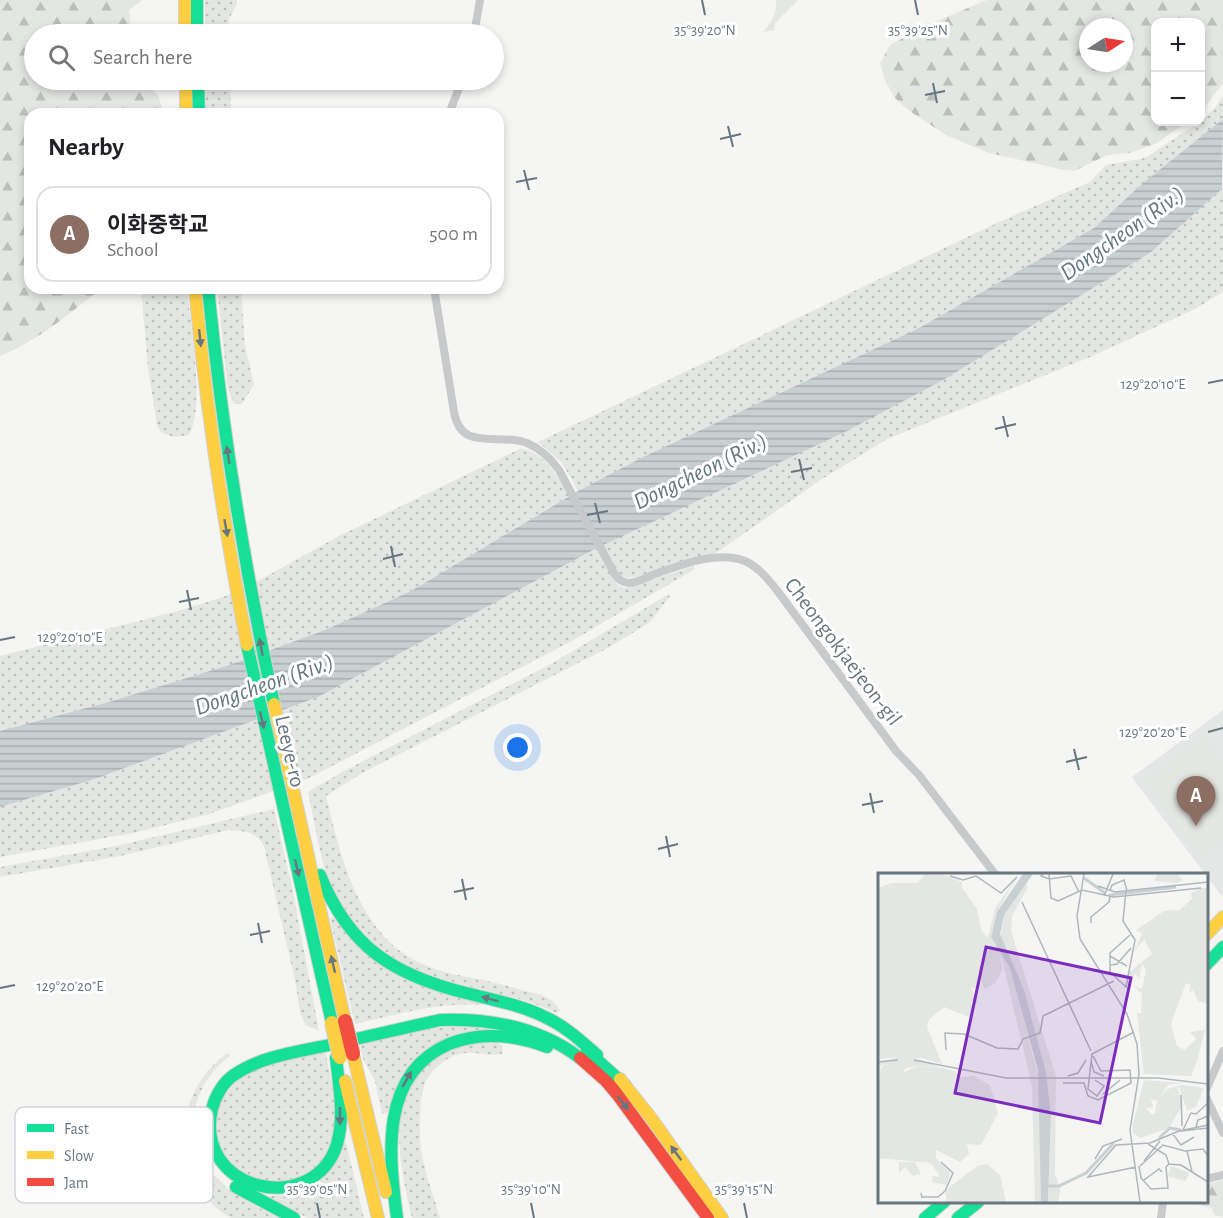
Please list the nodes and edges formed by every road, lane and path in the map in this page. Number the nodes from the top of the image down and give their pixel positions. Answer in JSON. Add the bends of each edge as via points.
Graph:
{"nodes":[{"id":1,"x":185,"y":0,"type":"edge"},
{"id":2,"x":197,"y":0,"type":"edge"},
{"id":3,"x":480,"y":0,"type":"edge"},
{"id":4,"x":185,"y":24,"type":"edge"},
{"id":5,"x":197,"y":24,"type":"edge"},
{"id":6,"x":476,"y":24,"type":"edge"},
{"id":7,"x":186,"y":90,"type":"edge"},
{"id":8,"x":198,"y":90,"type":"edge"},
{"id":9,"x":458,"y":90,"type":"edge"},
{"id":10,"x":186,"y":108,"type":"edge"},
{"id":11,"x":199,"y":108,"type":"edge"},
{"id":12,"x":451,"y":108,"type":"edge"},
{"id":13,"x":196,"y":294,"type":"edge"},
{"id":14,"x":208,"y":294,"type":"edge"},
{"id":15,"x":435,"y":294,"type":"edge"},
{"id":16,"x":212,"y":384,"type":"junction"},
{"id":17,"x":291,"y":809,"type":"junction"},
{"id":18,"x":994,"y":873,"type":"edge"},
{"id":19,"x":1223,"y":917,"type":"edge"},
{"id":20,"x":1208,"y":933,"type":"edge"},
{"id":21,"x":1223,"y":947,"type":"edge"},
{"id":22,"x":1208,"y":963,"type":"edge"},
{"id":23,"x":1223,"y":1052,"type":"edge"},
{"id":24,"x":343,"y":1056,"type":"junction"},
{"id":25,"x":606,"y":1082,"type":"junction"},
{"id":26,"x":625,"y":1085,"type":"junction"},
{"id":27,"x":1208,"y":1086,"type":"edge"},
{"id":28,"x":1208,"y":1101,"type":"edge"},
{"id":29,"x":203,"y":1107,"type":"edge"},
{"id":30,"x":211,"y":1107,"type":"edge"},
{"id":31,"x":1223,"y":1133,"type":"edge"},
{"id":32,"x":213,"y":1148,"type":"edge"},
{"id":33,"x":213,"y":1165,"type":"edge"},
{"id":34,"x":1223,"y":1175,"type":"edge"},
{"id":35,"x":1208,"y":1179,"type":"edge"},
{"id":36,"x":943,"y":1203,"type":"edge"},
{"id":37,"x":977,"y":1203,"type":"edge"},
{"id":38,"x":1163,"y":1203,"type":"edge"},
{"id":39,"x":294,"y":1218,"type":"edge"},
{"id":40,"x":378,"y":1218,"type":"edge"},
{"id":41,"x":395,"y":1218,"type":"edge"},
{"id":42,"x":708,"y":1218,"type":"edge"},
{"id":43,"x":722,"y":1218,"type":"edge"},
{"id":44,"x":925,"y":1218,"type":"edge"},
{"id":45,"x":958,"y":1218,"type":"edge"},
{"id":46,"x":1161,"y":1218,"type":"edge"}],
"edges":[{"from":1,"to":4,"type":"main road"},
{"from":2,"to":5,"type":"main road"},
{"from":3,"to":6,"type":"street"},
{"from":7,"to":10,"type":"main road"},
{"from":8,"to":11,"type":"main road"},
{"from":9,"to":12,"type":"street"},
{"from":13,"to":16,"type":"main road","name":"Leeye-ro","one_way":true},
{"from":14,"to":16,"type":"main road","name":"Leeye-ro"},
{"from":15,"to":18,"type":"street","name":"Cheongokjaejeon-gil","via":[[459,429],[470,436],[524,442],[546,456],[559,470],[620,580],[630,583],[719,558],[738,559],[755,567]]},
{"from":16,"to":17,"type":"main road","name":"Leeye-ro"},
{"from":17,"to":24,"type":"main road","name":"Leeye-ro","bridge":true,"via":[[339,1022]]},
{"from":26,"to":17,"type":"main road","one_way":true,"via":[[606,1062],[558,1024],[538,1014],[409,975],[371,952],[331,901]]},
{"from":19,"to":20,"type":"main road"},
{"from":21,"to":22,"type":"main road"},
{"from":23,"to":27,"type":"street"},
{"from":24,"to":32,"type":"main road","one_way":true,"via":[[337,1142],[326,1166],[306,1183],[279,1190],[254,1187],[231,1172]]},
{"from":24,"to":40,"type":"main road"},
{"from":24,"to":41,"type":"main road"},
{"from":30,"to":25,"type":"main road","one_way":true,"via":[[233,1072],[260,1060],[462,1018],[484,1019],[544,1035],[585,1062]]},
{"from":41,"to":25,"type":"main road","one_way":true,"via":[[390,1138],[393,1116],[405,1079],[433,1050],[467,1038],[506,1036],[559,1051]]},
{"from":25,"to":42,"type":"main road","one_way":true},
{"from":26,"to":29,"type":"main road","via":[[574,1041],[526,1020],[485,1011],[440,1012],[243,1058],[218,1077]]},
{"from":43,"to":26,"type":"main road","one_way":true},
{"from":28,"to":31,"type":"street"},
{"from":33,"to":39,"type":"main road","via":[[238,1189]]},
{"from":34,"to":35,"type":"street"},
{"from":36,"to":44,"type":"main road"},
{"from":37,"to":45,"type":"main road"},
{"from":38,"to":46,"type":"street"}]}
